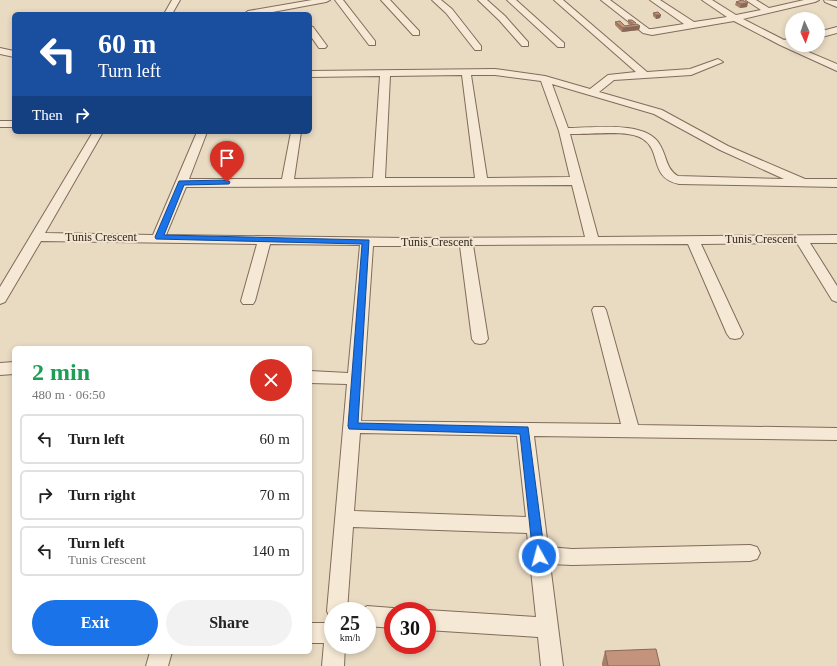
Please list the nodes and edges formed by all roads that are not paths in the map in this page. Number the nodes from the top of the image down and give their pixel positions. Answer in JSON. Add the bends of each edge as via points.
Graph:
{"nodes":[{"id":1,"x":176,"y":0,"type":"edge"},
{"id":2,"x":326,"y":0,"type":"edge"},
{"id":3,"x":339,"y":0,"type":"edge"},
{"id":4,"x":385,"y":0,"type":"edge"},
{"id":5,"x":436,"y":0,"type":"edge"},
{"id":6,"x":482,"y":0,"type":"edge"},
{"id":7,"x":511,"y":0,"type":"edge"},
{"id":8,"x":558,"y":0,"type":"edge"},
{"id":9,"x":605,"y":0,"type":"edge"},
{"id":10,"x":654,"y":0,"type":"edge"},
{"id":11,"x":706,"y":0,"type":"edge"},
{"id":12,"x":750,"y":0,"type":"edge"},
{"id":13,"x":815,"y":0,"type":"edge"},
{"id":14,"x":828,"y":0,"type":"edge"},
{"id":15,"x":799,"y":1,"type":"edge"},
{"id":16,"x":837,"y":4,"type":"edge"},
{"id":17,"x":293,"y":6,"type":"junction"},
{"id":18,"x":769,"y":11,"type":"junction"},
{"id":19,"x":169,"y":12,"type":"edge"},
{"id":20,"x":262,"y":12,"type":"edge"},
{"id":21,"x":298,"y":12,"type":"edge"},
{"id":22,"x":735,"y":18,"type":"junction"},
{"id":23,"x":692,"y":25,"type":"junction"},
{"id":24,"x":837,"y":30,"type":"edge"},
{"id":25,"x":312,"y":32,"type":"edge"},
{"id":26,"x":416,"y":33,"type":"dead end"},
{"id":27,"x":825,"y":33,"type":"edge"},
{"id":28,"x":785,"y":41,"type":"edge"},
{"id":29,"x":372,"y":43,"type":"dead end"},
{"id":30,"x":525,"y":44,"type":"dead end"},
{"id":31,"x":561,"y":45,"type":"dead end"},
{"id":32,"x":322,"y":46,"type":"dead end"},
{"id":33,"x":478,"y":48,"type":"dead end"},
{"id":34,"x":0,"y":51,"type":"edge"},
{"id":35,"x":806,"y":52,"type":"edge"},
{"id":36,"x":12,"y":54,"type":"edge"},
{"id":37,"x":718,"y":62,"type":"dead end"},
{"id":38,"x":837,"y":68,"type":"edge"},
{"id":39,"x":466,"y":72,"type":"junction"},
{"id":40,"x":386,"y":73,"type":"junction"},
{"id":41,"x":312,"y":74,"type":"edge"},
{"id":42,"x":644,"y":74,"type":"junction"},
{"id":43,"x":545,"y":79,"type":"junction"},
{"id":44,"x":592,"y":92,"type":"junction"},
{"id":45,"x":0,"y":124,"type":"edge"},
{"id":46,"x":12,"y":124,"type":"edge"},
{"id":47,"x":564,"y":131,"type":"junction"},
{"id":48,"x":97,"y":134,"type":"edge"},
{"id":49,"x":201,"y":134,"type":"edge"},
{"id":50,"x":296,"y":134,"type":"edge"},
{"id":51,"x":481,"y":180,"type":"junction"},
{"id":52,"x":379,"y":181,"type":"junction"},
{"id":53,"x":576,"y":181,"type":"junction"},
{"id":54,"x":287,"y":182,"type":"junction"},
{"id":55,"x":802,"y":182,"type":"junction"},
{"id":56,"x":181,"y":183,"type":"junction"},
{"id":57,"x":837,"y":183,"type":"edge"},
{"id":58,"x":37,"y":237,"type":"junction"},
{"id":59,"x":159,"y":237,"type":"junction"},
{"id":60,"x":800,"y":238,"type":"junction"},
{"id":61,"x":692,"y":239,"type":"junction"},
{"id":62,"x":837,"y":239,"type":"edge"},
{"id":63,"x":265,"y":240,"type":"junction"},
{"id":64,"x":592,"y":240,"type":"junction"},
{"id":65,"x":367,"y":242,"type":"junction"},
{"id":66,"x":466,"y":242,"type":"junction"},
{"id":67,"x":837,"y":297,"type":"edge"},
{"id":68,"x":0,"y":299,"type":"edge"},
{"id":69,"x":248,"y":301,"type":"dead end"},
{"id":70,"x":599,"y":310,"type":"dead end"},
{"id":71,"x":735,"y":334,"type":"dead end"},
{"id":72,"x":480,"y":339,"type":"dead end"},
{"id":73,"x":12,"y":368,"type":"edge"},
{"id":74,"x":0,"y":369,"type":"edge"},
{"id":75,"x":312,"y":377,"type":"edge"},
{"id":76,"x":355,"y":379,"type":"junction"},
{"id":77,"x":353,"y":426,"type":"junction"},
{"id":78,"x":525,"y":430,"type":"junction"},
{"id":79,"x":631,"y":432,"type":"junction"},
{"id":80,"x":835,"y":439,"type":"edge"},
{"id":81,"x":344,"y":518,"type":"junction"},
{"id":82,"x":536,"y":524,"type":"junction"},
{"id":83,"x":750,"y":553,"type":"dead end"},
{"id":84,"x":539,"y":556,"type":"junction"},
{"id":85,"x":338,"y":602,"type":"edge"},
{"id":86,"x":436,"y":621,"type":"edge"},
{"id":87,"x":548,"y":628,"type":"junction"},
{"id":88,"x":312,"y":633,"type":"edge"},
{"id":89,"x":324,"y":633,"type":"edge"},
{"id":90,"x":160,"y":654,"type":"edge"},
{"id":91,"x":334,"y":654,"type":"edge"},
{"id":92,"x":157,"y":666,"type":"edge"},
{"id":93,"x":333,"y":666,"type":"edge"},
{"id":94,"x":552,"y":666,"type":"edge"}],
"edges":[{"from":1,"to":19,"type":"street"},
{"from":2,"to":17,"type":"street"},
{"from":3,"to":29,"type":"street"},
{"from":4,"to":26,"type":"street"},
{"from":5,"to":33,"type":"street"},
{"from":6,"to":30,"type":"street"},
{"from":7,"to":31,"type":"street"},
{"from":8,"to":42,"type":"street"},
{"from":9,"to":23,"type":"street","via":[[649,31]]},
{"from":10,"to":23,"type":"street"},
{"from":11,"to":22,"type":"street"},
{"from":12,"to":18,"type":"street"},
{"from":13,"to":15,"type":"street"},
{"from":14,"to":16,"type":"street"},
{"from":15,"to":18,"type":"street"},
{"from":17,"to":20,"type":"street"},
{"from":17,"to":21,"type":"street"},
{"from":18,"to":22,"type":"street"},
{"from":22,"to":23,"type":"street"},
{"from":22,"to":28,"type":"street"},
{"from":24,"to":27,"type":"street"},
{"from":25,"to":32,"type":"street"},
{"from":34,"to":36,"type":"street"},
{"from":35,"to":38,"type":"street"},
{"from":37,"to":42,"type":"street","via":[[691,72]]},
{"from":39,"to":40,"type":"street"},
{"from":39,"to":43,"type":"street","via":[[511,73]]},
{"from":39,"to":51,"type":"street"},
{"from":40,"to":41,"type":"street"},
{"from":40,"to":52,"type":"street"},
{"from":42,"to":44,"type":"street","via":[[611,77]]},
{"from":43,"to":44,"type":"street"},
{"from":43,"to":47,"type":"street"},
{"from":44,"to":55,"type":"street","via":[[658,112],[724,148]]},
{"from":45,"to":46,"type":"street"},
{"from":47,"to":53,"type":"street"},
{"from":47,"to":55,"type":"street","via":[[634,133],[647,137],[652,141],[666,173],[673,179]]},
{"from":48,"to":58,"type":"street"},
{"from":49,"to":56,"type":"street"},
{"from":50,"to":54,"type":"street"},
{"from":51,"to":52,"type":"street"},
{"from":51,"to":53,"type":"street"},
{"from":52,"to":54,"type":"street"},
{"from":53,"to":64,"type":"street"},
{"from":54,"to":56,"type":"street"},
{"from":55,"to":57,"type":"street"},
{"from":56,"to":59,"type":"street"},
{"from":58,"to":59,"type":"street","name":"Tunis Crescent"},
{"from":58,"to":68,"type":"street"},
{"from":59,"to":63,"type":"street","name":"Tunis Crescent"},
{"from":60,"to":61,"type":"street","name":"Tunis Crescent"},
{"from":60,"to":62,"type":"street","name":"Tunis Crescent"},
{"from":60,"to":67,"type":"street"},
{"from":61,"to":64,"type":"street","name":"Tunis Crescent"},
{"from":61,"to":71,"type":"street"},
{"from":63,"to":65,"type":"street","name":"Tunis Crescent"},
{"from":63,"to":69,"type":"street"},
{"from":64,"to":66,"type":"street","name":"Tunis Crescent"},
{"from":65,"to":66,"type":"street","name":"Tunis Crescent"},
{"from":65,"to":76,"type":"street"},
{"from":66,"to":72,"type":"street"},
{"from":70,"to":79,"type":"street"},
{"from":73,"to":74,"type":"street"},
{"from":75,"to":76,"type":"street"},
{"from":76,"to":77,"type":"street"},
{"from":77,"to":78,"type":"street"},
{"from":77,"to":81,"type":"street"},
{"from":78,"to":79,"type":"street"},
{"from":78,"to":82,"type":"street"},
{"from":79,"to":80,"type":"street"},
{"from":81,"to":82,"type":"street"},
{"from":81,"to":85,"type":"street"},
{"from":82,"to":84,"type":"street"},
{"from":83,"to":84,"type":"street"},
{"from":84,"to":87,"type":"street"},
{"from":86,"to":87,"type":"street"},
{"from":87,"to":94,"type":"street"},
{"from":88,"to":89,"type":"street"},
{"from":90,"to":92,"type":"street"},
{"from":91,"to":93,"type":"street"}]}
